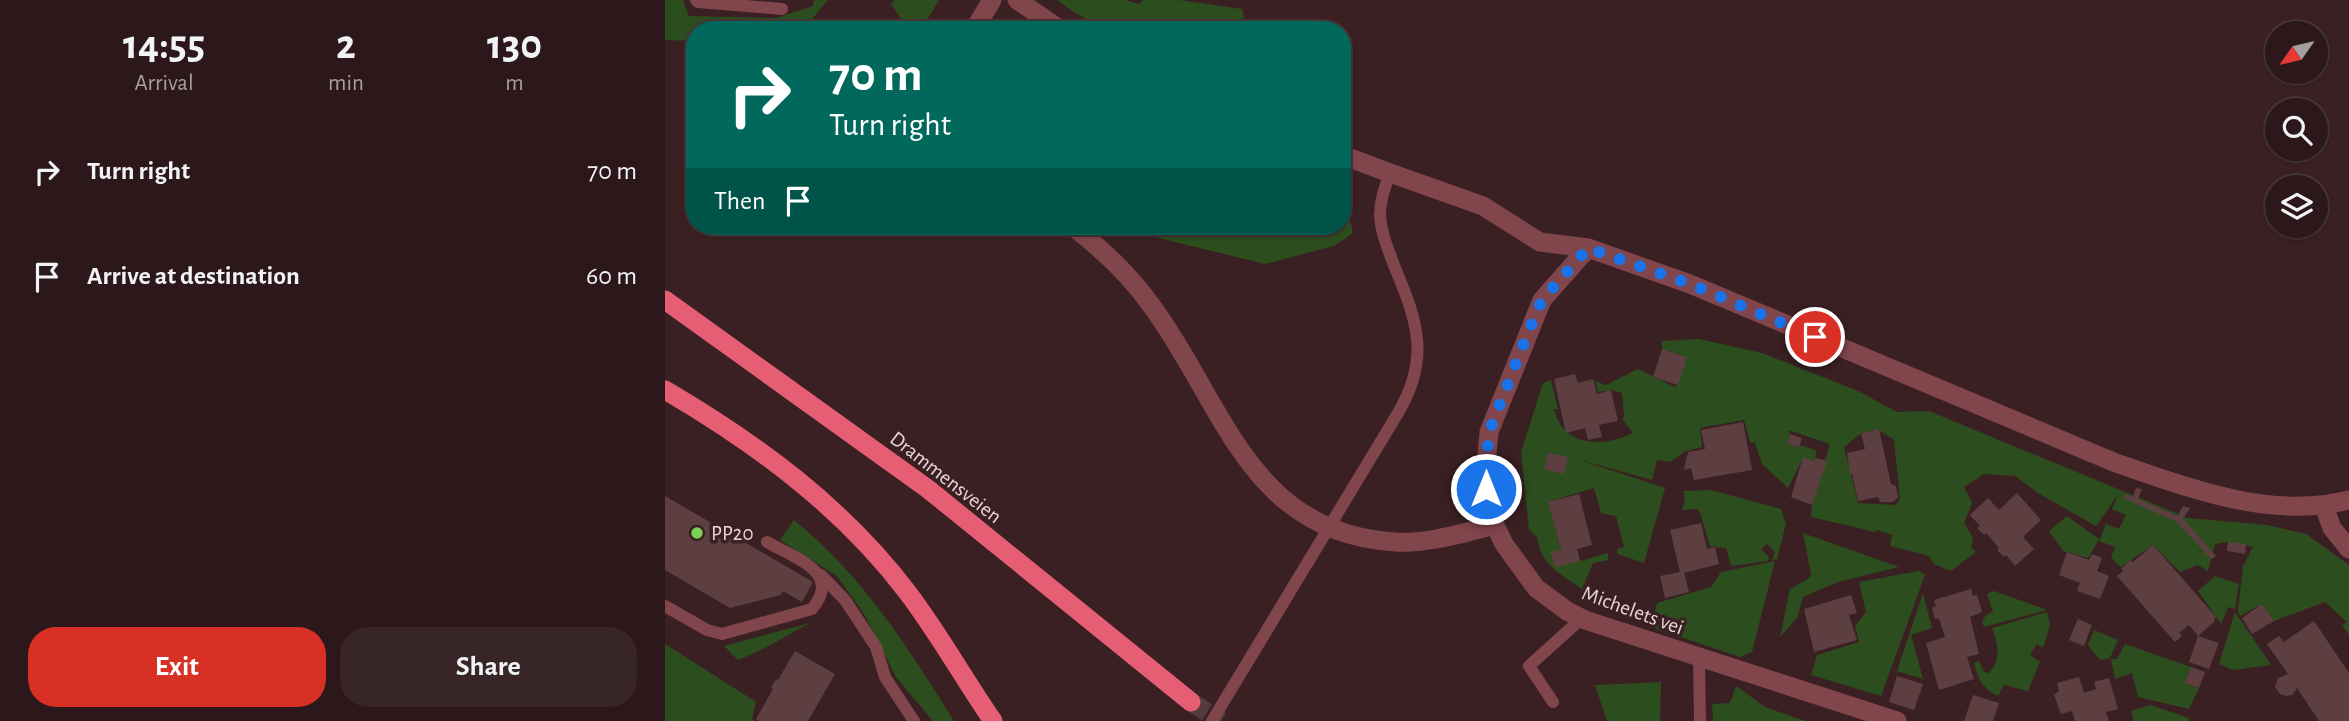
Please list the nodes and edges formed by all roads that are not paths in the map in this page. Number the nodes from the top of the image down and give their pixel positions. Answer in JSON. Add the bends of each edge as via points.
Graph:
{"nodes":[{"id":1,"x":696,"y":0,"type":"edge"},
{"id":2,"x":992,"y":0,"type":"edge"},
{"id":3,"x":1017,"y":0,"type":"edge"},
{"id":4,"x":782,"y":9,"type":"dead end"},
{"id":5,"x":979,"y":21,"type":"edge"},
{"id":6,"x":1048,"y":21,"type":"edge"},
{"id":7,"x":1351,"y":158,"type":"edge"},
{"id":8,"x":1390,"y":173,"type":"junction"},
{"id":9,"x":1083,"y":235,"type":"edge"},
{"id":10,"x":1588,"y":248,"type":"junction"},
{"id":11,"x":665,"y":300,"type":"edge"},
{"id":12,"x":665,"y":390,"type":"edge"},
{"id":13,"x":2349,"y":500,"type":"edge"},
{"id":14,"x":2324,"y":506,"type":"junction"},
{"id":15,"x":1495,"y":525,"type":"junction"},
{"id":16,"x":767,"y":542,"type":"dead end"},
{"id":17,"x":2349,"y":548,"type":"edge"},
{"id":18,"x":819,"y":573,"type":"junction"},
{"id":19,"x":665,"y":606,"type":"edge"},
{"id":20,"x":1581,"y":619,"type":"junction"},
{"id":21,"x":1699,"y":657,"type":"junction"},
{"id":22,"x":1191,"y":702,"type":"tunnel mouth"},
{"id":23,"x":1553,"y":702,"type":"dead end"},
{"id":24,"x":1866,"y":716,"type":"edge"},
{"id":25,"x":914,"y":721,"type":"edge"},
{"id":26,"x":993,"y":721,"type":"edge"},
{"id":27,"x":1212,"y":721,"type":"edge"},
{"id":28,"x":1700,"y":721,"type":"edge"},
{"id":29,"x":1897,"y":721,"type":"edge"}],
"edges":[{"from":1,"to":4,"type":"lane"},
{"from":2,"to":5,"type":"street"},
{"from":3,"to":6,"type":"street"},
{"from":7,"to":8,"type":"street"},
{"from":8,"to":10,"type":"street","via":[[1483,206],[1540,242]]},
{"from":8,"to":27,"type":"lane","bridge":true,"via":[[1380,216],[1419,343],[1414,381]]},
{"from":9,"to":15,"type":"street","via":[[1116,263],[1152,306],[1241,453],[1290,505],[1341,531],[1395,542]]},
{"from":10,"to":14,"type":"street","via":[[1690,284],[2116,463],[2229,498],[2281,506]]},
{"from":10,"to":15,"type":"street","name":"Michelets vei","via":[[1542,300],[1489,432],[1486,489]]},
{"from":11,"to":22,"type":"highway","name":"Drammensveien","via":[[928,489]]},
{"from":12,"to":26,"type":"highway","via":[[764,453],[840,517],[908,593]]},
{"from":13,"to":14,"type":"street"},
{"from":14,"to":17,"type":"street","via":[[2332,528]]},
{"from":15,"to":20,"type":"street","name":"Michelets vei","via":[[1536,588]]},
{"from":16,"to":18,"type":"lane"},
{"from":18,"to":19,"type":"lane","via":[[822,593],[812,609],[734,633],[707,630]]},
{"from":18,"to":25,"type":"lane","via":[[845,600],[876,647],[885,677]]},
{"from":20,"to":21,"type":"street","name":"Michelets vei"},
{"from":20,"to":23,"type":"lane","via":[[1529,666]]},
{"from":21,"to":24,"type":"street","name":"Michelets vei"},
{"from":21,"to":28,"type":"lane"},
{"from":24,"to":29,"type":"street","name":"Michelets vei"}]}
